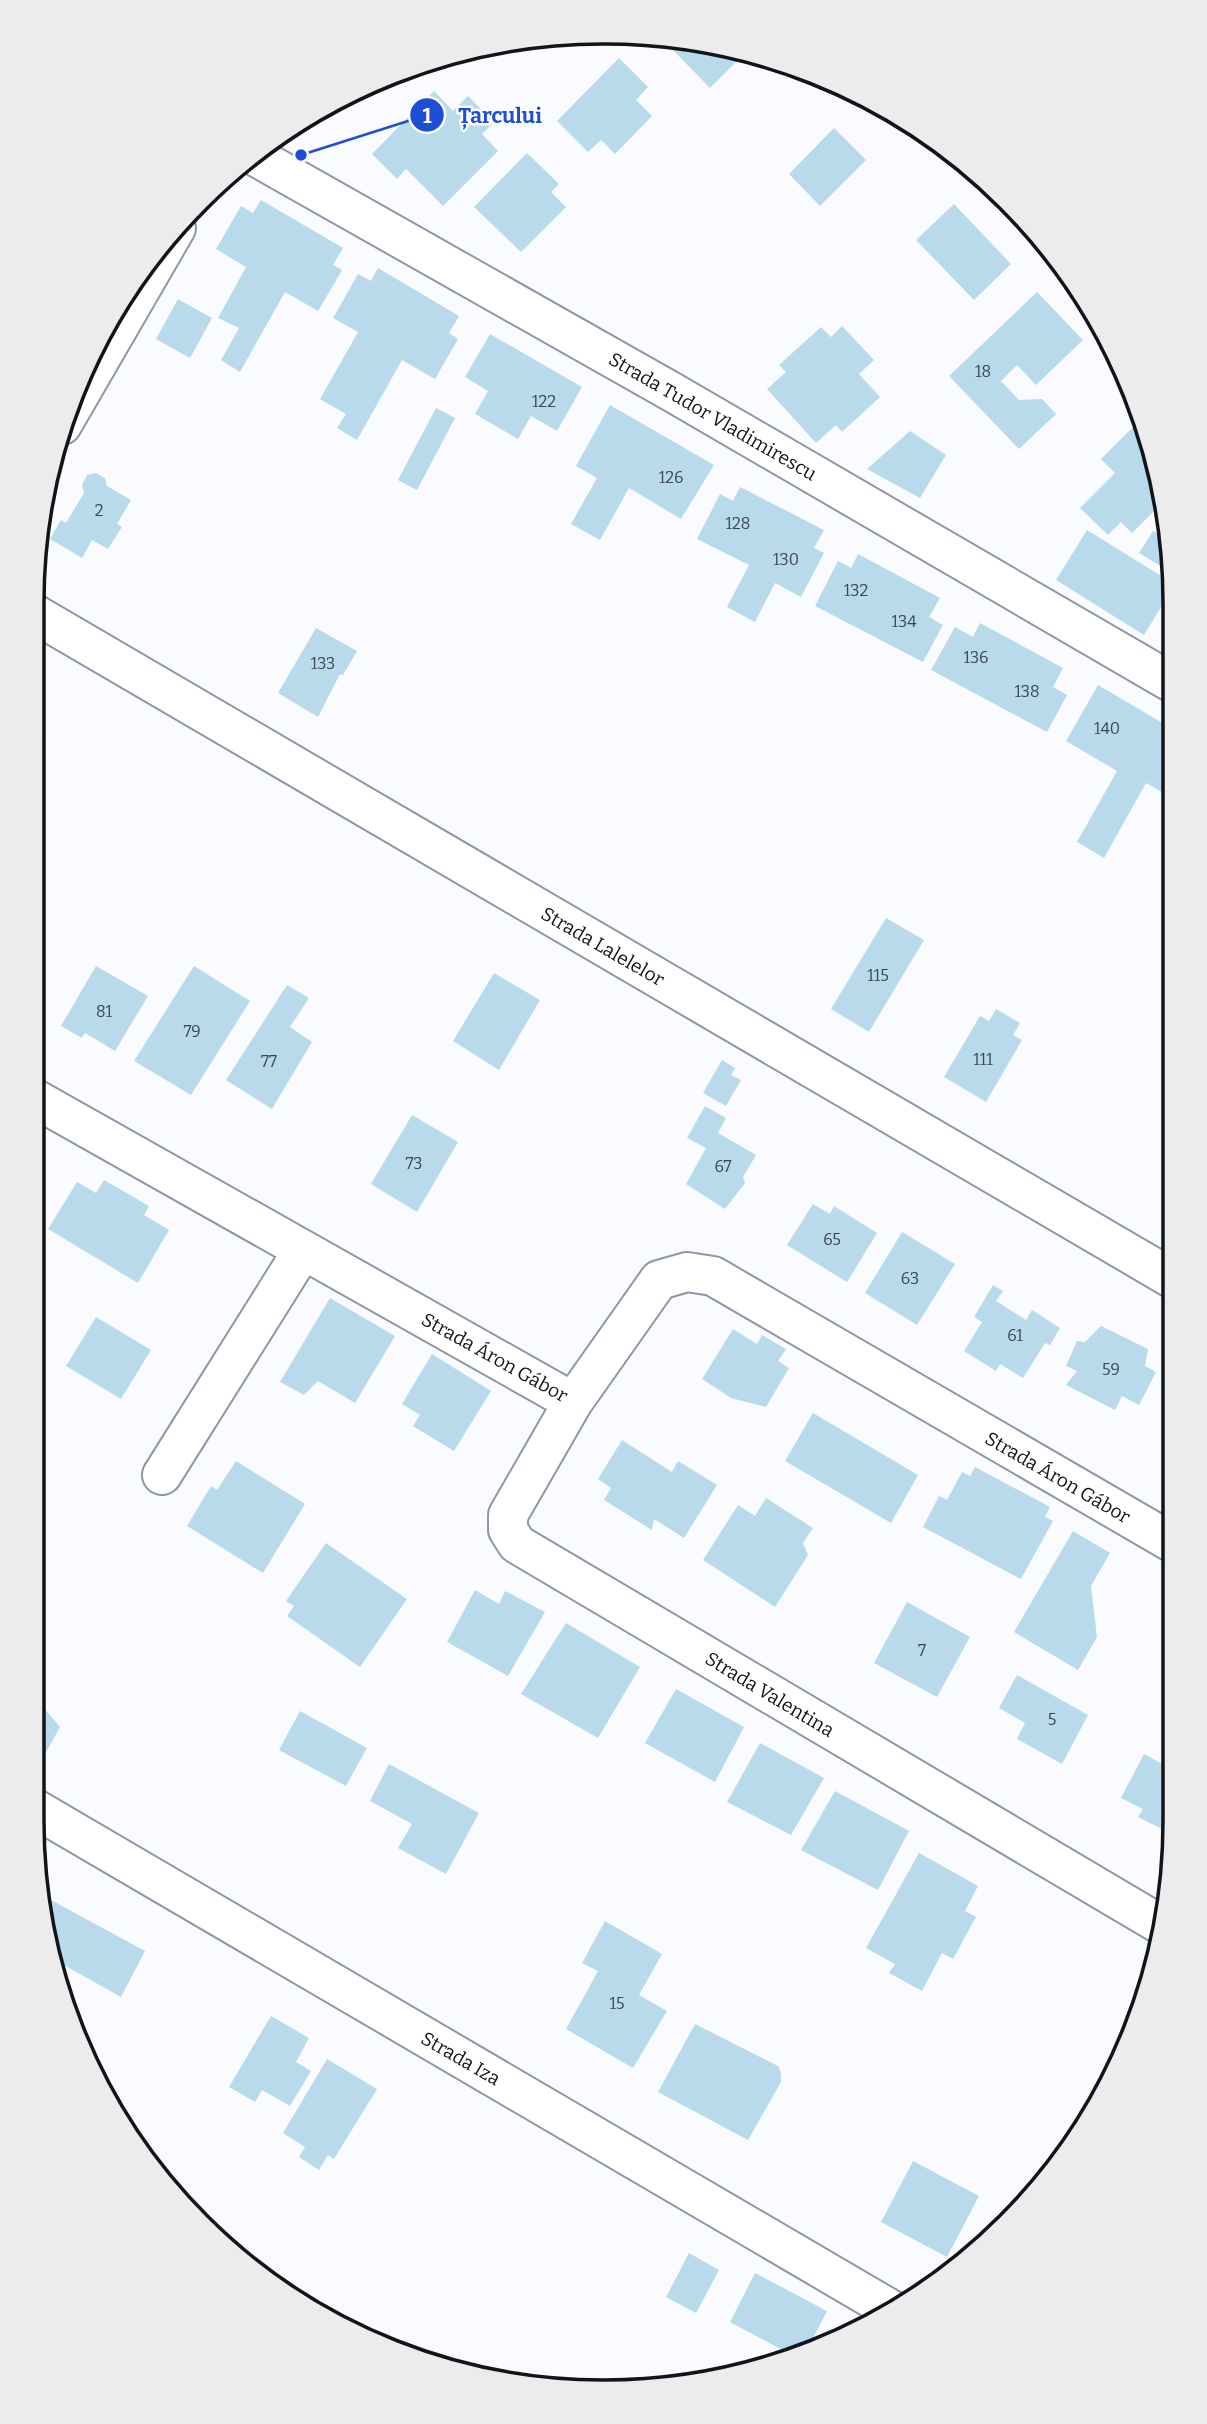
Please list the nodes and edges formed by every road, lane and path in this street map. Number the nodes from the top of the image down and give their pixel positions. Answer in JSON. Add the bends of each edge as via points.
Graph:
{"nodes":[{"id":1,"x":262,"y":160,"type":"edge"},
{"id":2,"x":140,"y":290,"type":"edge"},
{"id":3,"x":98,"y":363,"type":"edge"},
{"id":4,"x":44,"y":619,"type":"edge"},
{"id":5,"x":1163,"y":677,"type":"edge"},
{"id":6,"x":44,"y":1104,"type":"edge"},
{"id":7,"x":303,"y":1250,"type":"junction"},
{"id":8,"x":1163,"y":1273,"type":"edge"},
{"id":9,"x":573,"y":1402,"type":"junction"},
{"id":10,"x":162,"y":1475,"type":"dead end"},
{"id":11,"x":1163,"y":1538,"type":"edge"},
{"id":12,"x":44,"y":1814,"type":"edge"},
{"id":13,"x":1154,"y":1920,"type":"edge"},
{"id":14,"x":883,"y":2305,"type":"edge"}],
"edges":[{"from":1,"to":5,"type":"street","name":"Strada Tudor Vladimirescu","via":[[672,391]]},
{"from":2,"to":3,"type":"street"},
{"from":4,"to":8,"type":"street","name":"Strada Lalelelor"},
{"from":6,"to":7,"type":"street","name":"Strada Áron Gábor"},
{"from":7,"to":9,"type":"street","name":"Strada Áron Gábor"},
{"from":7,"to":10,"type":"street"},
{"from":9,"to":11,"type":"street","name":"Strada Áron Gábor","via":[[659,1280],[687,1272],[713,1276]]},
{"from":9,"to":13,"type":"street","name":"Strada Valentina","via":[[508,1515],[508,1530],[517,1544]]},
{"from":12,"to":14,"type":"street","name":"Strada Iza"}]}
